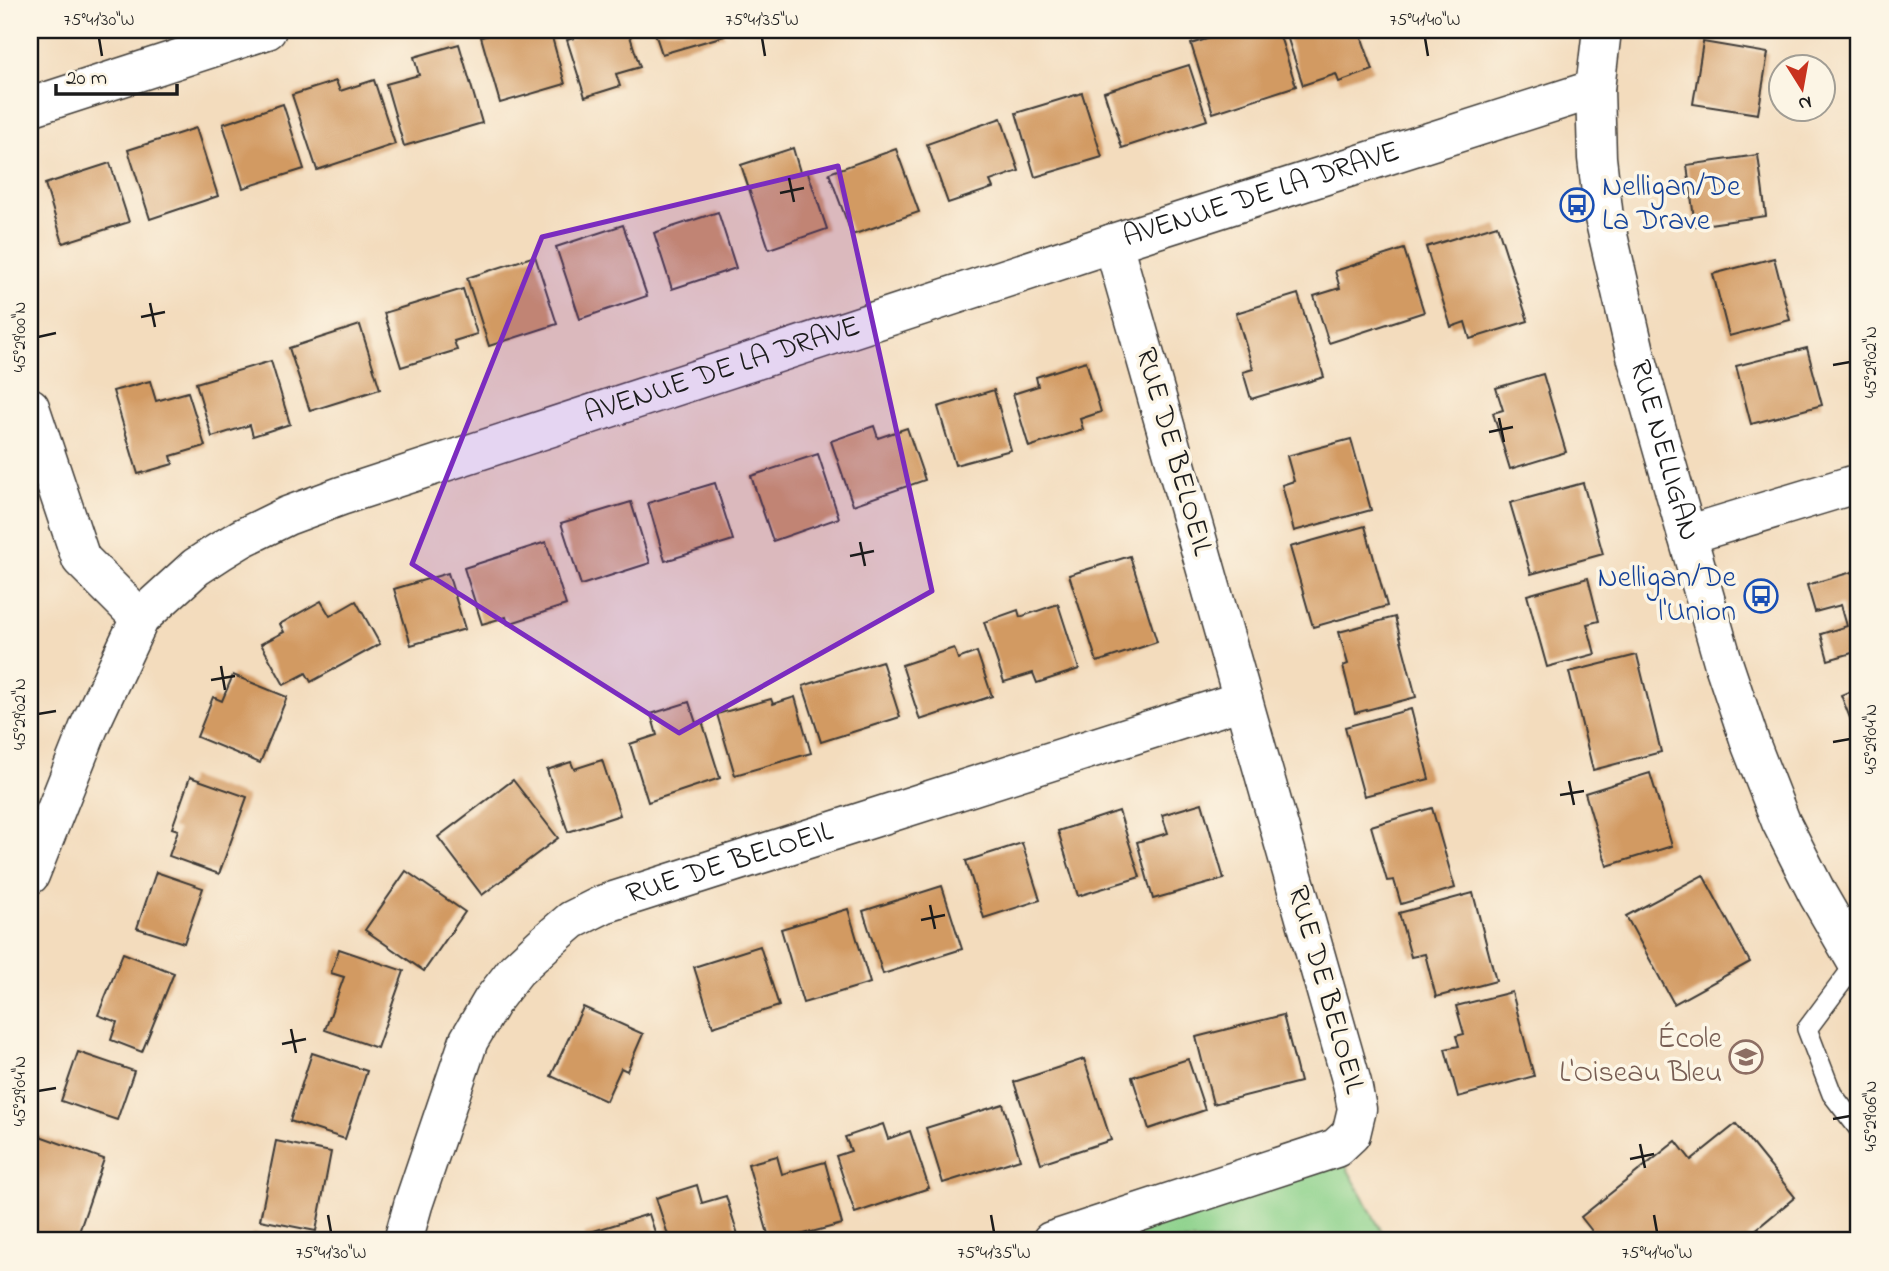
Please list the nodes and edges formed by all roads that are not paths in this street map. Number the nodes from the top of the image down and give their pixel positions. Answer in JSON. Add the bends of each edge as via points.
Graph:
{"nodes":[{"id":1,"x":267,"y":30,"type":"edge"},
{"id":2,"x":1602,"y":30,"type":"edge"},
{"id":3,"x":1595,"y":89,"type":"junction"},
{"id":4,"x":30,"y":107,"type":"edge"},
{"id":5,"x":1113,"y":243,"type":"junction"},
{"id":6,"x":30,"y":407,"type":"edge"},
{"id":7,"x":1859,"y":484,"type":"edge"},
{"id":8,"x":1687,"y":535,"type":"junction"},
{"id":9,"x":140,"y":618,"type":"junction"},
{"id":10,"x":1243,"y":701,"type":"junction"},
{"id":11,"x":30,"y":875,"type":"edge"},
{"id":12,"x":1858,"y":964,"type":"edge"},
{"id":13,"x":1859,"y":1129,"type":"edge"},
{"id":14,"x":402,"y":1241,"type":"edge"},
{"id":15,"x":1051,"y":1241,"type":"edge"}],
"edges":[{"from":1,"to":4,"type":"street"},
{"from":2,"to":3,"type":"street","name":"RUE NELLIGAN"},
{"from":3,"to":5,"type":"street","name":"AVENUE DE LA DRAVE"},
{"from":3,"to":8,"type":"street","name":"RUE NELLIGAN","via":[[1604,218],[1636,356]]},
{"from":5,"to":9,"type":"street","name":"AVENUE DE LA DRAVE","via":[[287,516],[196,566]]},
{"from":5,"to":10,"type":"street","name":"RUE DE BELOEIL"},
{"from":6,"to":9,"type":"street","via":[[81,559]]},
{"from":7,"to":8,"type":"street"},
{"from":8,"to":12,"type":"street","name":"RUE NELLIGAN","via":[[1724,665],[1781,822]]},
{"from":9,"to":11,"type":"street","name":"AVENUE DE LA DRAVE","via":[[89,727]]},
{"from":10,"to":14,"type":"street","name":"RUE DE BELOEIL","via":[[604,904],[572,920],[516,970],[469,1040]]},
{"from":10,"to":15,"type":"street","name":"RUE DE BELOEIL","via":[[1352,1083],[1357,1109],[1351,1134],[1336,1148],[1303,1160]]},
{"from":12,"to":13,"type":"lane","via":[[1807,1029],[1832,1094]]}]}
